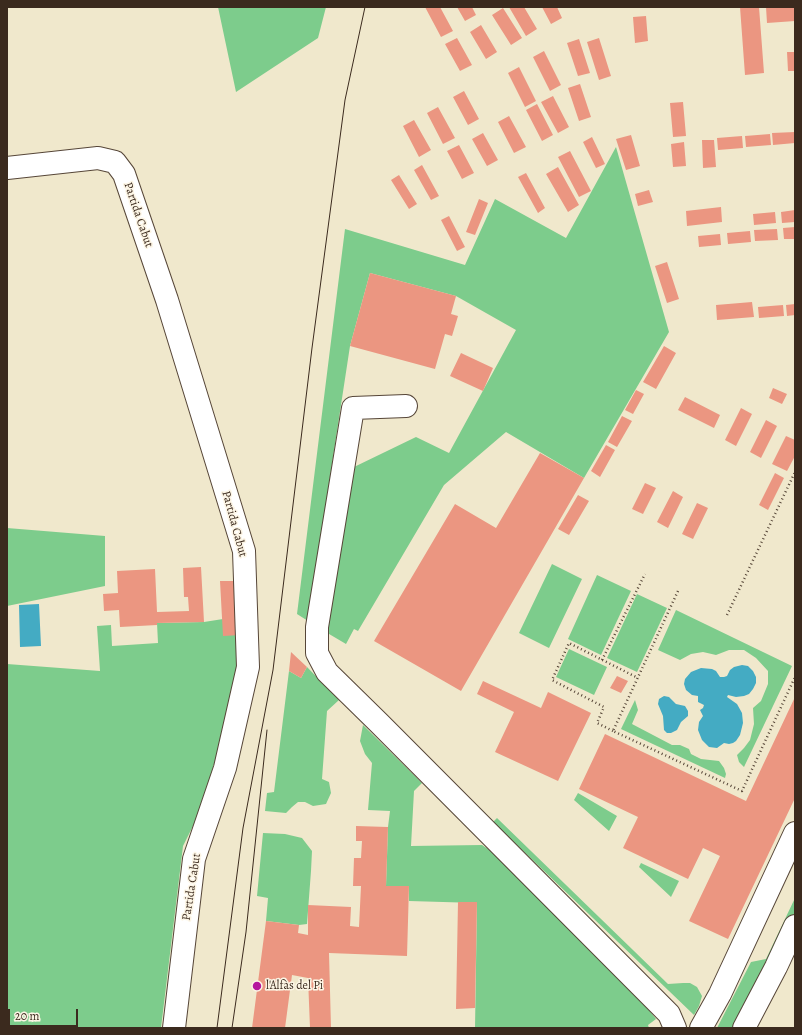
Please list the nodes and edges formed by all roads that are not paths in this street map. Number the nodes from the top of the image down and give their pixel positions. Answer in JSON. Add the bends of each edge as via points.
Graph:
{"nodes":[{"id":1,"x":7,"y":168,"type":"edge"},
{"id":2,"x":406,"y":406,"type":"dead end"},
{"id":3,"x":795,"y":833,"type":"edge"},
{"id":4,"x":795,"y":926,"type":"edge"},
{"id":5,"x":174,"y":1028,"type":"edge"},
{"id":6,"x":675,"y":1028,"type":"edge"},
{"id":7,"x":701,"y":1028,"type":"edge"},
{"id":8,"x":744,"y":1028,"type":"edge"}],
"edges":[{"from":1,"to":5,"type":"street","name":"Partida Cabut","via":[[98,158],[115,162],[124,174],[244,551],[248,667],[225,768],[194,858]]},
{"from":2,"to":6,"type":"street","via":[[353,408],[317,627],[317,653],[327,672],[669,1014]]},
{"from":3,"to":7,"type":"street","via":[[720,994]]},
{"from":4,"to":8,"type":"street"}]}
